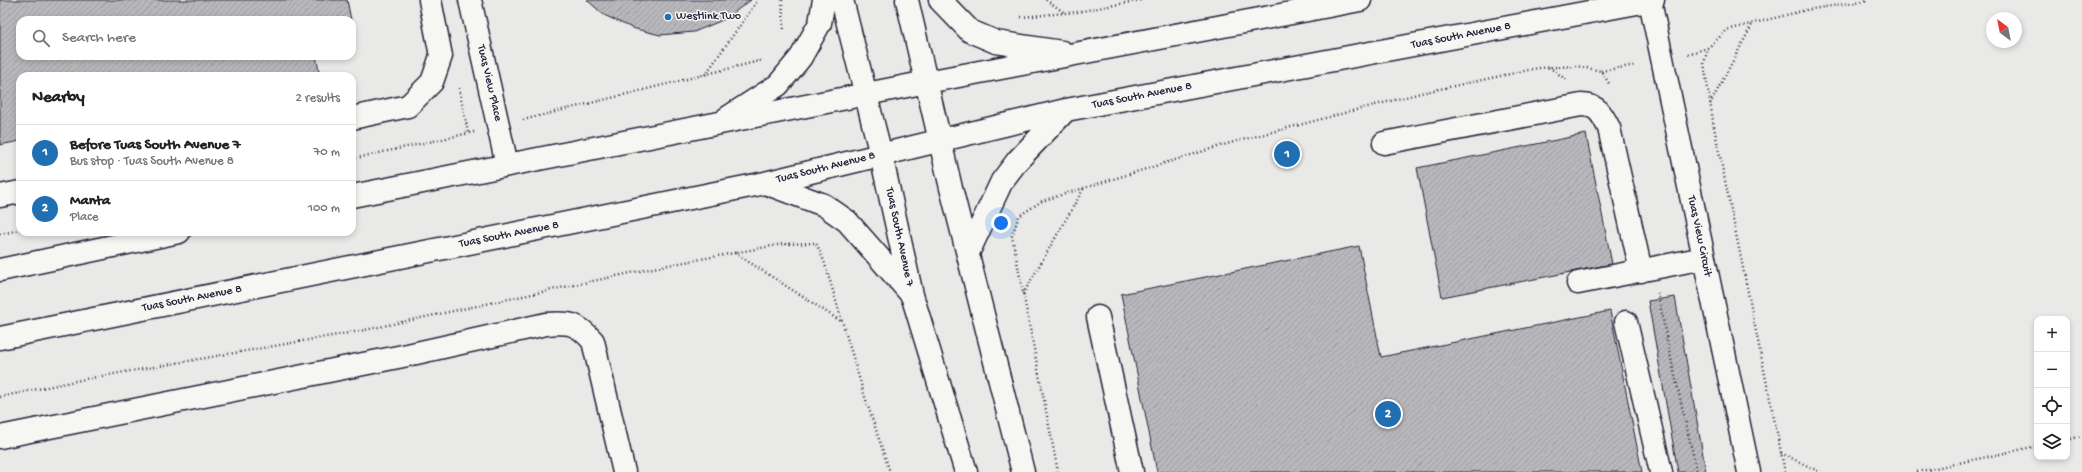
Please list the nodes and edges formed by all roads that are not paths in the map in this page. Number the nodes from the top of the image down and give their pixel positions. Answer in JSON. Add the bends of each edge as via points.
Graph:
{"nodes":[{"id":1,"x":430,"y":0,"type":"edge"},
{"id":2,"x":470,"y":0,"type":"edge"},
{"id":3,"x":824,"y":0,"type":"edge"},
{"id":4,"x":842,"y":0,"type":"edge"},
{"id":5,"x":907,"y":0,"type":"edge"},
{"id":6,"x":940,"y":0,"type":"edge"},
{"id":7,"x":1360,"y":0,"type":"edge"},
{"id":8,"x":1651,"y":0,"type":"edge"},
{"id":9,"x":1080,"y":54,"type":"junction"},
{"id":10,"x":927,"y":82,"type":"junction"},
{"id":11,"x":866,"y":95,"type":"junction"},
{"id":12,"x":1066,"y":110,"type":"junction"},
{"id":13,"x":356,"y":117,"type":"edge"},
{"id":14,"x":718,"y":124,"type":"junction"},
{"id":15,"x":940,"y":139,"type":"junction"},
{"id":16,"x":1384,"y":143,"type":"dead end"},
{"id":17,"x":881,"y":155,"type":"junction"},
{"id":18,"x":507,"y":165,"type":"junction"},
{"id":19,"x":765,"y":183,"type":"junction"},
{"id":20,"x":16,"y":193,"type":"edge"},
{"id":21,"x":356,"y":195,"type":"edge"},
{"id":22,"x":0,"y":196,"type":"edge"},
{"id":23,"x":160,"y":236,"type":"edge"},
{"id":24,"x":968,"y":253,"type":"junction"},
{"id":25,"x":1704,"y":258,"type":"junction"},
{"id":26,"x":1647,"y":269,"type":"junction"},
{"id":27,"x":0,"y":270,"type":"edge"},
{"id":28,"x":1578,"y":283,"type":"dead end"},
{"id":29,"x":912,"y":295,"type":"junction"},
{"id":30,"x":1098,"y":317,"type":"dead end"},
{"id":31,"x":1626,"y":322,"type":"dead end"},
{"id":32,"x":0,"y":338,"type":"edge"},
{"id":33,"x":0,"y":437,"type":"edge"},
{"id":34,"x":624,"y":472,"type":"edge"},
{"id":35,"x":966,"y":472,"type":"edge"},
{"id":36,"x":1023,"y":472,"type":"edge"},
{"id":37,"x":1132,"y":472,"type":"edge"},
{"id":38,"x":1661,"y":472,"type":"edge"},
{"id":39,"x":1749,"y":472,"type":"edge"}],
"edges":[{"from":1,"to":13,"type":"street","via":[[441,56],[432,82],[408,106]]},
{"from":2,"to":18,"type":"street","name":"Tuas View Place"},
{"from":3,"to":14,"type":"street","via":[[820,23],[801,57],[778,85]]},
{"from":4,"to":11,"type":"street","name":"Tuas South Avenue 7"},
{"from":5,"to":10,"type":"street"},
{"from":6,"to":9,"type":"street","via":[[970,31],[996,42]]},
{"from":7,"to":9,"type":"street"},
{"from":8,"to":12,"type":"street","name":"Tuas South Avenue 8"},
{"from":8,"to":25,"type":"street","name":"Tuas View Circuit"},
{"from":9,"to":10,"type":"street"},
{"from":10,"to":11,"type":"street"},
{"from":10,"to":15,"type":"street"},
{"from":11,"to":14,"type":"street"},
{"from":11,"to":17,"type":"street","name":"Tuas South Avenue 7"},
{"from":12,"to":15,"type":"street","name":"Tuas South Avenue 8"},
{"from":12,"to":24,"type":"street","via":[[1018,160],[1002,181]]},
{"from":14,"to":18,"type":"street"},
{"from":15,"to":17,"type":"street","name":"Tuas South Avenue 8"},
{"from":15,"to":24,"type":"street"},
{"from":16,"to":26,"type":"street","via":[[1590,105],[1598,109],[1609,128]]},
{"from":17,"to":19,"type":"street","name":"Tuas South Avenue 8"},
{"from":17,"to":29,"type":"street","name":"Tuas South Avenue 7"},
{"from":18,"to":21,"type":"street"},
{"from":19,"to":29,"type":"street","via":[[824,205],[847,221]]},
{"from":19,"to":32,"type":"street","name":"Tuas South Avenue 8"},
{"from":20,"to":22,"type":"street"},
{"from":23,"to":27,"type":"street"},
{"from":24,"to":36,"type":"street"},
{"from":25,"to":26,"type":"street"},
{"from":25,"to":39,"type":"street","name":"Tuas View Circuit"},
{"from":26,"to":28,"type":"street"},
{"from":29,"to":35,"type":"street","name":"Tuas South Avenue 7"},
{"from":30,"to":37,"type":"street"},
{"from":31,"to":38,"type":"street"},
{"from":33,"to":34,"type":"street","via":[[387,359],[546,324],[566,322],[582,329],[594,341]]}]}
